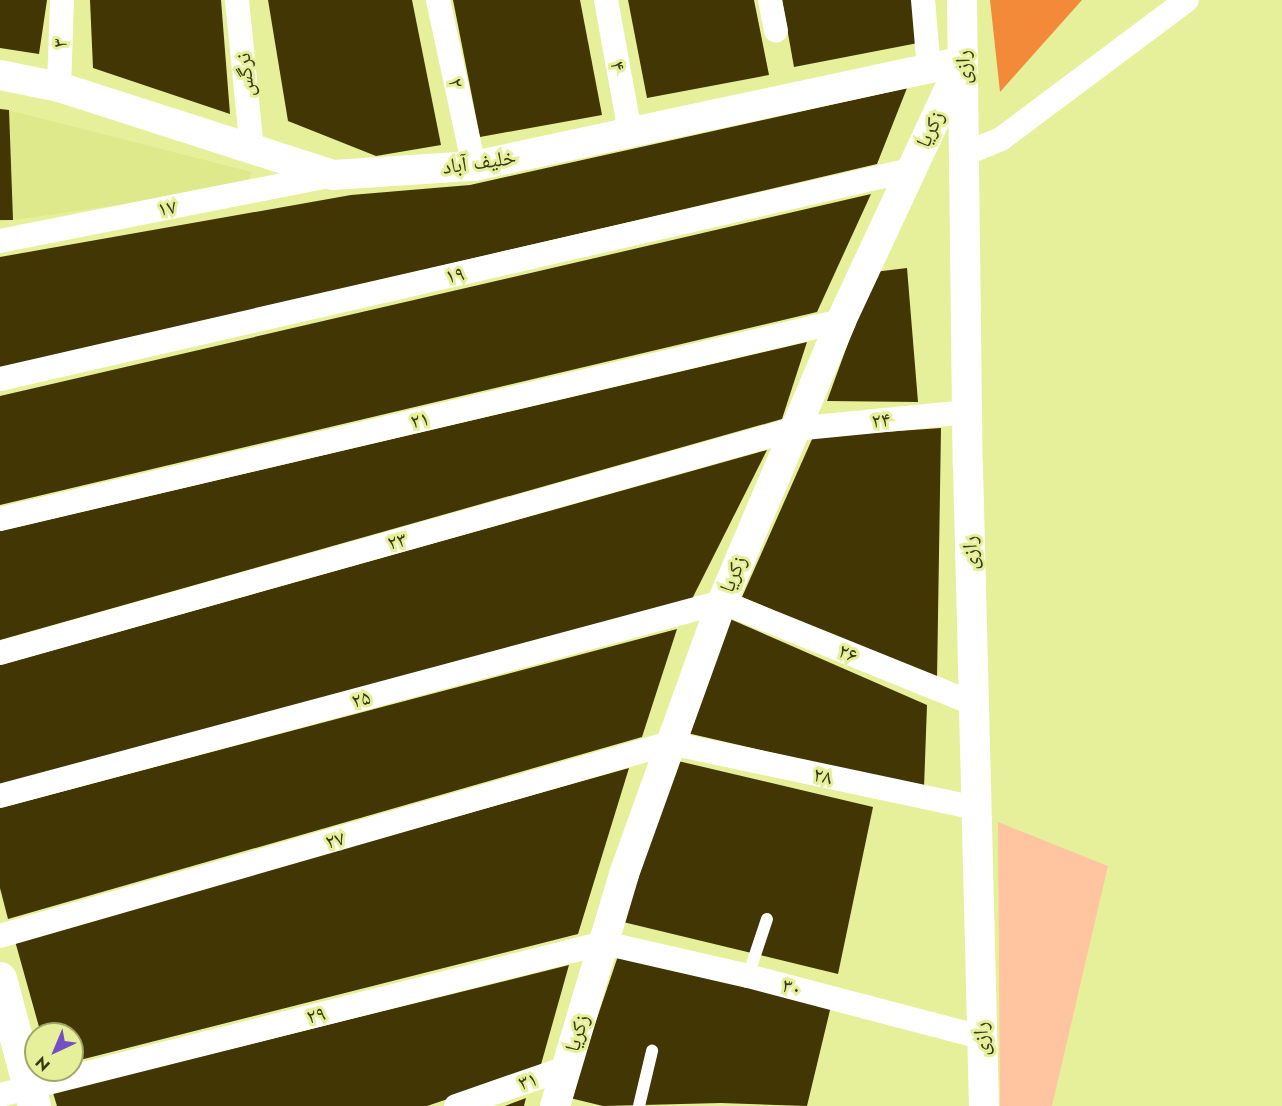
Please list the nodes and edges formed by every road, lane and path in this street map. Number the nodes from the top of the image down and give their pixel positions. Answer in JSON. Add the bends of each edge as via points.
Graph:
{"nodes":[{"id":1,"x":62,"y":0,"type":"edge"},
{"id":2,"x":237,"y":0,"type":"edge"},
{"id":3,"x":438,"y":0,"type":"edge"},
{"id":4,"x":606,"y":0,"type":"edge"},
{"id":5,"x":770,"y":0,"type":"edge"},
{"id":6,"x":923,"y":0,"type":"edge"},
{"id":7,"x":962,"y":0,"type":"edge"},
{"id":8,"x":1187,"y":0,"type":"edge"},
{"id":9,"x":776,"y":30,"type":"dead end"},
{"id":10,"x":962,"y":61,"type":"junction"},
{"id":11,"x":929,"y":68,"type":"junction"},
{"id":12,"x":0,"y":75,"type":"edge"},
{"id":13,"x":59,"y":87,"type":"junction"},
{"id":14,"x":630,"y":132,"type":"junction"},
{"id":15,"x":252,"y":149,"type":"junction"},
{"id":16,"x":964,"y":154,"type":"junction"},
{"id":17,"x":474,"y":166,"type":"junction"},
{"id":18,"x":910,"y":170,"type":"junction"},
{"id":19,"x":333,"y":175,"type":"junction"},
{"id":20,"x":0,"y":241,"type":"edge"},
{"id":21,"x":841,"y":321,"type":"junction"},
{"id":22,"x":0,"y":379,"type":"edge"},
{"id":23,"x":967,"y":412,"type":"junction"},
{"id":24,"x":794,"y":429,"type":"junction"},
{"id":25,"x":0,"y":519,"type":"edge"},
{"id":26,"x":722,"y":602,"type":"junction"},
{"id":27,"x":0,"y":653,"type":"edge"},
{"id":28,"x":975,"y":704,"type":"junction"},
{"id":29,"x":669,"y":743,"type":"junction"},
{"id":30,"x":0,"y":796,"type":"edge"},
{"id":31,"x":977,"y":808,"type":"junction"},
{"id":32,"x":767,"y":919,"type":"dead end"},
{"id":33,"x":0,"y":936,"type":"edge"},
{"id":34,"x":604,"y":943,"type":"junction"},
{"id":35,"x":748,"y":976,"type":"junction"},
{"id":36,"x":0,"y":978,"type":"edge"},
{"id":37,"x":980,"y":1037,"type":"junction"},
{"id":38,"x":652,"y":1051,"type":"dead end"},
{"id":39,"x":566,"y":1068,"type":"junction"},
{"id":40,"x":21,"y":1096,"type":"edge"},
{"id":41,"x":456,"y":1106,"type":"edge"},
{"id":42,"x":555,"y":1106,"type":"edge"},
{"id":43,"x":639,"y":1106,"type":"edge"},
{"id":44,"x":984,"y":1106,"type":"edge"}],
"edges":[{"from":1,"to":13,"type":"street","name":"۳"},
{"from":2,"to":15,"type":"street","name":"نرگس"},
{"from":3,"to":17,"type":"street","name":"۲"},
{"from":4,"to":14,"type":"street","name":"۴"},
{"from":5,"to":9,"type":"street"},
{"from":6,"to":11,"type":"street"},
{"from":7,"to":10,"type":"street","name":"رازی"},
{"from":8,"to":16,"type":"street","via":[[1001,139]]},
{"from":10,"to":11,"type":"street","name":"خلیف آباد"},
{"from":10,"to":16,"type":"street","name":"رازی"},
{"from":10,"to":18,"type":"street","name":"زکریا"},
{"from":11,"to":14,"type":"street","name":"خلیف آباد"},
{"from":12,"to":13,"type":"street","name":"خلیف آباد"},
{"from":13,"to":15,"type":"street","name":"خلیف آباد"},
{"from":14,"to":17,"type":"street","name":"خلیف آباد"},
{"from":15,"to":19,"type":"street","name":"خلیف آباد"},
{"from":16,"to":23,"type":"street","name":"رازی"},
{"from":17,"to":19,"type":"street","name":"خلیف آباد"},
{"from":18,"to":21,"type":"street","name":"زکریا"},
{"from":18,"to":22,"type":"street","name":"۱۹"},
{"from":19,"to":20,"type":"street","name":"۱۷"},
{"from":21,"to":24,"type":"street","name":"زکریا"},
{"from":21,"to":25,"type":"street","name":"۲۱"},
{"from":23,"to":24,"type":"street","name":"۲۴"},
{"from":23,"to":28,"type":"street","name":"رازی"},
{"from":24,"to":26,"type":"street","name":"زکریا"},
{"from":24,"to":27,"type":"street","name":"۲۳"},
{"from":26,"to":28,"type":"street","name":"۲۶"},
{"from":26,"to":29,"type":"street","name":"زکریا"},
{"from":26,"to":30,"type":"street","name":"۲۵"},
{"from":28,"to":31,"type":"street","name":"رازی"},
{"from":29,"to":31,"type":"street","name":"۲۸"},
{"from":29,"to":33,"type":"street","name":"۲۷"},
{"from":29,"to":34,"type":"street","name":"زکریا"},
{"from":31,"to":37,"type":"street","name":"رازی"},
{"from":32,"to":35,"type":"lane"},
{"from":34,"to":35,"type":"street","name":"۳۰"},
{"from":34,"to":39,"type":"street","name":"زکریا"},
{"from":34,"to":40,"type":"street","name":"۲۹"},
{"from":35,"to":37,"type":"street","name":"۳۰"},
{"from":36,"to":40,"type":"main road"},
{"from":37,"to":44,"type":"street","name":"رازی"},
{"from":38,"to":43,"type":"lane"},
{"from":39,"to":41,"type":"street","name":"۳۱"},
{"from":39,"to":42,"type":"street","name":"زکریا"}]}
